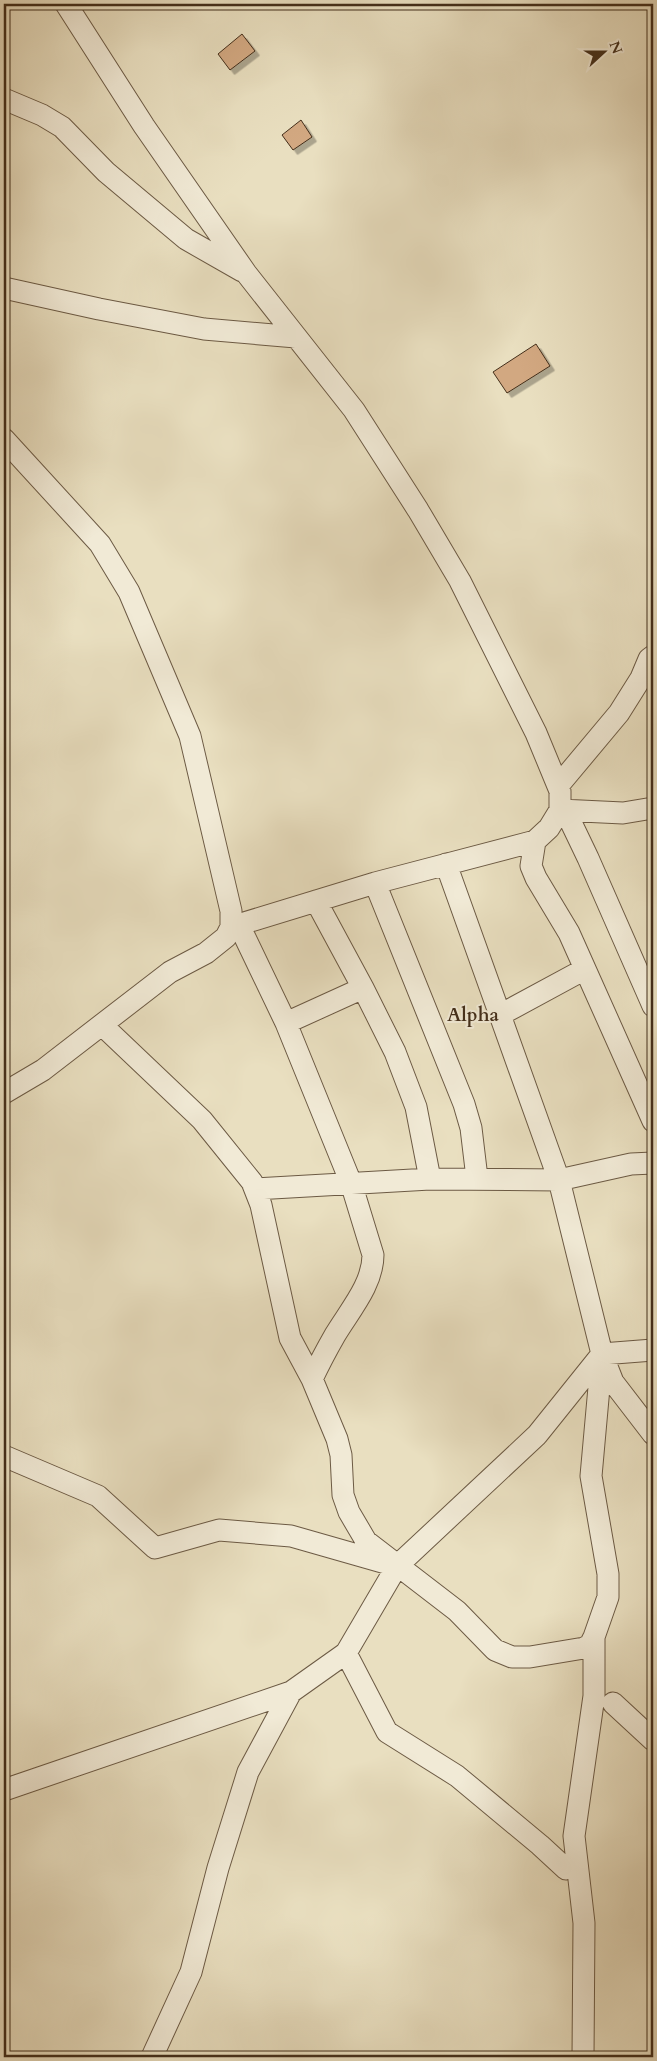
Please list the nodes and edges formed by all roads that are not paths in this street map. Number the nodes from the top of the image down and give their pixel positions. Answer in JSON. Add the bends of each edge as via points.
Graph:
{"nodes":[{"id":1,"x":66,"y":4,"type":"edge"},
{"id":2,"x":4,"y":99,"type":"edge"},
{"id":3,"x":246,"y":273,"type":"junction"},
{"id":4,"x":4,"y":288,"type":"edge"},
{"id":5,"x":296,"y":337,"type":"junction"},
{"id":6,"x":4,"y":439,"type":"edge"},
{"id":7,"x":653,"y":656,"type":"edge"},
{"id":8,"x":558,"y":786,"type":"junction"},
{"id":9,"x":653,"y":808,"type":"edge"},
{"id":10,"x":563,"y":810,"type":"junction"},
{"id":11,"x":536,"y":841,"type":"junction"},
{"id":12,"x":446,"y":864,"type":"junction"},
{"id":13,"x":375,"y":883,"type":"junction"},
{"id":14,"x":316,"y":901,"type":"junction"},
{"id":15,"x":235,"y":926,"type":"junction"},
{"id":16,"x":585,"y":969,"type":"junction"},
{"id":17,"x":364,"y":988,"type":"junction"},
{"id":18,"x":653,"y":1006,"type":"edge"},
{"id":19,"x":500,"y":1015,"type":"junction"},
{"id":20,"x":286,"y":1023,"type":"junction"},
{"id":21,"x":102,"y":1025,"type":"junction"},
{"id":22,"x":4,"y":1093,"type":"edge"},
{"id":23,"x":653,"y":1120,"type":"edge"},
{"id":24,"x":653,"y":1163,"type":"edge"},
{"id":25,"x":477,"y":1178,"type":"junction"},
{"id":26,"x":430,"y":1179,"type":"junction"},
{"id":27,"x":559,"y":1180,"type":"junction"},
{"id":28,"x":351,"y":1183,"type":"junction"},
{"id":29,"x":255,"y":1189,"type":"junction"},
{"id":30,"x":653,"y":1350,"type":"edge"},
{"id":31,"x":602,"y":1354,"type":"junction"},
{"id":32,"x":312,"y":1379,"type":"junction"},
{"id":33,"x":653,"y":1434,"type":"edge"},
{"id":34,"x":4,"y":1456,"type":"edge"},
{"id":35,"x":397,"y":1566,"type":"junction"},
{"id":36,"x":594,"y":1637,"type":"junction"},
{"id":37,"x":346,"y":1653,"type":"junction"},
{"id":38,"x":291,"y":1692,"type":"junction"},
{"id":39,"x":613,"y":1702,"type":"dead end"},
{"id":40,"x":653,"y":1740,"type":"edge"},
{"id":41,"x":4,"y":1790,"type":"edge"},
{"id":42,"x":566,"y":1869,"type":"dead end"},
{"id":43,"x":152,"y":2057,"type":"edge"},
{"id":44,"x":584,"y":2057,"type":"edge"}],
"edges":[{"from":1,"to":3,"type":"street","via":[[144,126]]},
{"from":2,"to":3,"type":"street","via":[[62,127],[106,172],[186,239]]},
{"from":3,"to":5,"type":"street"},
{"from":4,"to":5,"type":"street","via":[[204,329]]},
{"from":5,"to":8,"type":"street","via":[[354,410],[460,581],[536,733]]},
{"from":6,"to":15,"type":"street","via":[[100,544],[129,592],[190,736]]},
{"from":7,"to":8,"type":"street","via":[[619,713]]},
{"from":8,"to":10,"type":"street"},
{"from":9,"to":10,"type":"street","via":[[623,813]]},
{"from":10,"to":11,"type":"street"},
{"from":10,"to":18,"type":"street","via":[[588,858]]},
{"from":11,"to":12,"type":"street"},
{"from":11,"to":16,"type":"street","via":[[531,866]]},
{"from":12,"to":13,"type":"street"},
{"from":12,"to":19,"type":"street"},
{"from":13,"to":14,"type":"street"},
{"from":13,"to":25,"type":"street","via":[[464,1104],[471,1128]]},
{"from":14,"to":15,"type":"street"},
{"from":14,"to":17,"type":"street"},
{"from":15,"to":20,"type":"street"},
{"from":15,"to":21,"type":"street","via":[[206,952],[170,972]]},
{"from":16,"to":19,"type":"street"},
{"from":16,"to":23,"type":"street"},
{"from":17,"to":20,"type":"street"},
{"from":17,"to":26,"type":"street","via":[[395,1052],[416,1106]]},
{"from":19,"to":27,"type":"street"},
{"from":20,"to":28,"type":"street"},
{"from":21,"to":22,"type":"street","via":[[43,1070]]},
{"from":21,"to":29,"type":"street","via":[[202,1120],[236,1160]]},
{"from":24,"to":27,"type":"street","via":[[631,1164]]},
{"from":25,"to":26,"type":"street"},
{"from":25,"to":27,"type":"street"},
{"from":26,"to":28,"type":"street"},
{"from":27,"to":31,"type":"street"},
{"from":28,"to":29,"type":"street"},
{"from":28,"to":32,"type":"street","via":[[373,1267]]},
{"from":29,"to":32,"type":"street","via":[[290,1338]]},
{"from":30,"to":31,"type":"street"},
{"from":31,"to":33,"type":"street","via":[[613,1382]]},
{"from":31,"to":35,"type":"street","via":[[537,1435]]},
{"from":31,"to":36,"type":"street","via":[[591,1476],[608,1574],[608,1597]]},
{"from":32,"to":35,"type":"street","via":[[337,1439],[343,1495],[349,1512],[366,1540]]},
{"from":34,"to":35,"type":"street","via":[[98,1496],[155,1548],[219,1530],[291,1536]]},
{"from":35,"to":36,"type":"street","via":[[457,1611],[495,1650],[512,1657],[584,1648]]},
{"from":35,"to":37,"type":"street"},
{"from":36,"to":44,"type":"street","via":[[594,1696],[574,1836],[584,1923]]},
{"from":37,"to":38,"type":"street"},
{"from":37,"to":42,"type":"street","via":[[387,1732],[457,1776]]},
{"from":38,"to":41,"type":"street"},
{"from":38,"to":43,"type":"street","via":[[248,1772],[218,1868],[191,1972]]},
{"from":39,"to":40,"type":"street"}]}
